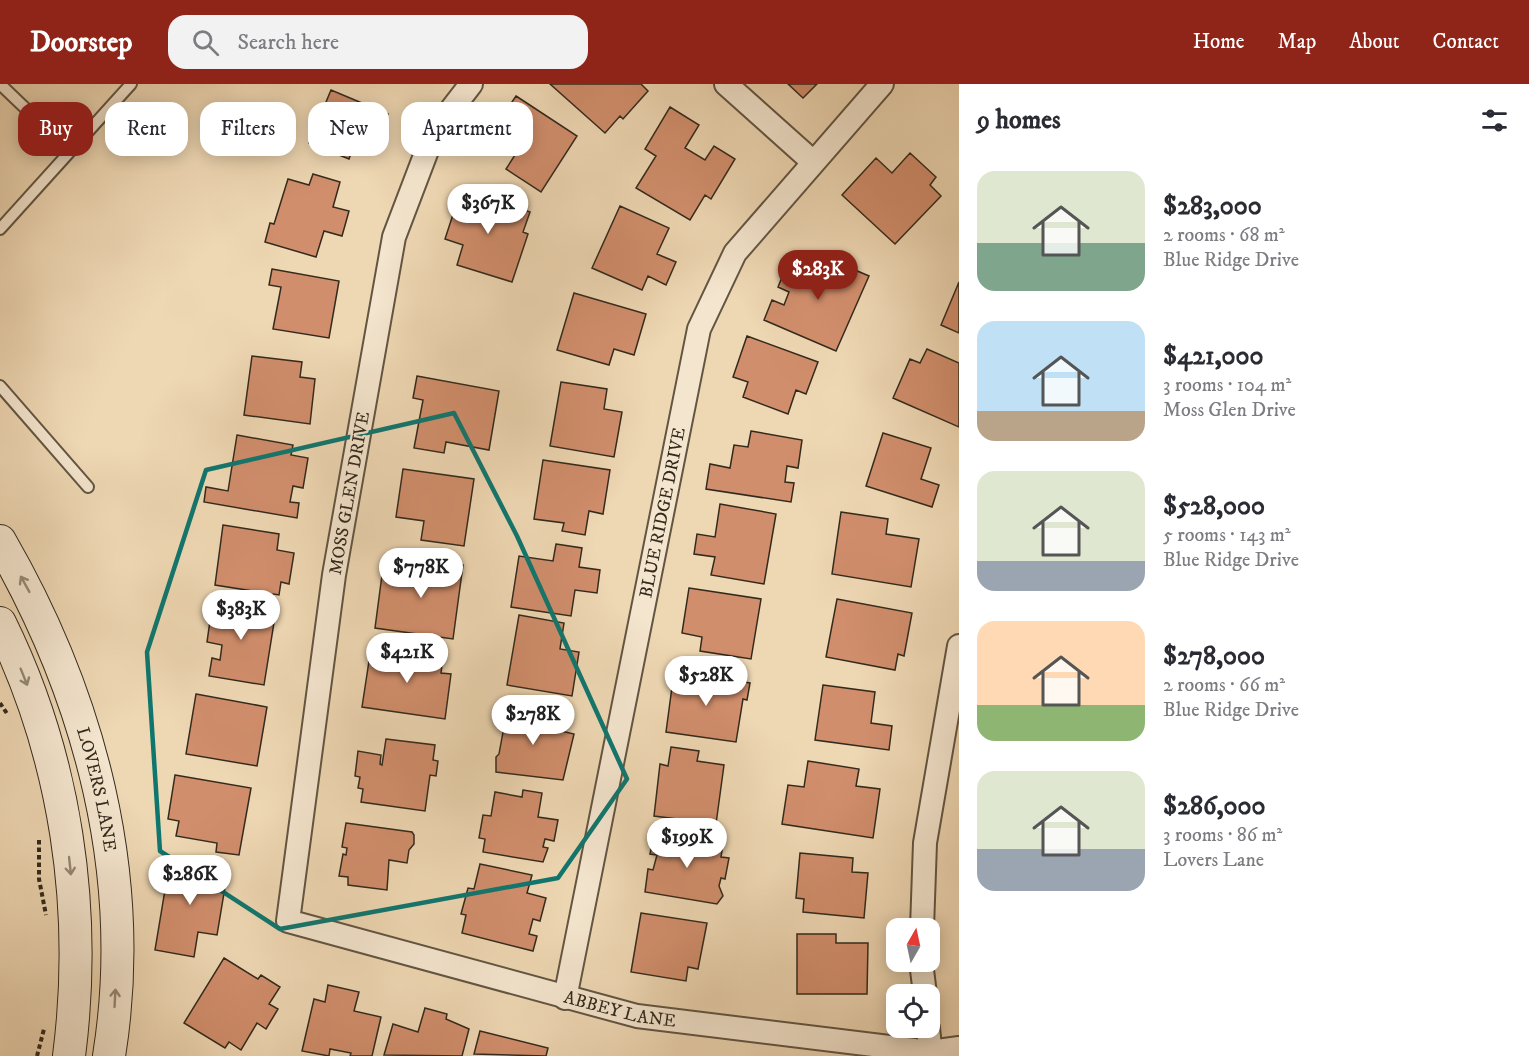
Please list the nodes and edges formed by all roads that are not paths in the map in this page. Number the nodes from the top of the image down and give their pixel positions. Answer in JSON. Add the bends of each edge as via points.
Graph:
{"nodes":[{"id":1,"x":0,"y":84,"type":"edge"},
{"id":2,"x":131,"y":84,"type":"edge"},
{"id":3,"x":471,"y":84,"type":"edge"},
{"id":4,"x":726,"y":84,"type":"edge"},
{"id":5,"x":882,"y":84,"type":"edge"},
{"id":6,"x":19,"y":102,"type":"edge"},
{"id":7,"x":93,"y":126,"type":"edge"},
{"id":8,"x":66,"y":156,"type":"edge"},
{"id":9,"x":812,"y":161,"type":"junction"},
{"id":10,"x":0,"y":229,"type":"edge"},
{"id":11,"x":0,"y":386,"type":"edge"},
{"id":12,"x":88,"y":487,"type":"dead end"},
{"id":13,"x":0,"y":541,"type":"edge"},
{"id":14,"x":0,"y":623,"type":"edge"},
{"id":15,"x":959,"y":646,"type":"edge"},
{"id":16,"x":922,"y":918,"type":"edge"},
{"id":17,"x":288,"y":921,"type":"joint"},
{"id":18,"x":566,"y":998,"type":"junction"},
{"id":19,"x":929,"y":1038,"type":"edge"},
{"id":20,"x":959,"y":1048,"type":"edge"},
{"id":21,"x":930,"y":1054,"type":"edge"},
{"id":22,"x":69,"y":1056,"type":"edge"},
{"id":23,"x":109,"y":1056,"type":"edge"}],
"edges":[{"from":1,"to":6,"type":"lane"},
{"from":2,"to":7,"type":"lane"},
{"from":3,"to":17,"type":"street","name":"MOSS GLEN DRIVE","via":[[434,132],[394,237],[334,575]]},
{"from":4,"to":9,"type":"street"},
{"from":5,"to":9,"type":"street","name":"BLUE RIDGE DRIVE"},
{"from":8,"to":10,"type":"lane"},
{"from":9,"to":18,"type":"street","name":"BLUE RIDGE DRIVE","via":[[735,254],[699,329]]},
{"from":11,"to":12,"type":"lane"},
{"from":23,"to":13,"type":"street","name":"LOVERS LANE","one_way":true,"via":[[117,930],[103,804],[64,671],[27,589]]},
{"from":14,"to":22,"type":"street","name":"LOVERS LANE","one_way":true,"via":[[27,684],[65,822],[77,956]]},
{"from":15,"to":16,"type":"street","via":[[925,843]]},
{"from":17,"to":18,"type":"street","name":"ABBEY LANE"},
{"from":18,"to":21,"type":"street","name":"ABBEY LANE","via":[[637,1016]]},
{"from":19,"to":21,"type":"street"},
{"from":20,"to":21,"type":"street","name":"ABBEY LANE"}]}
